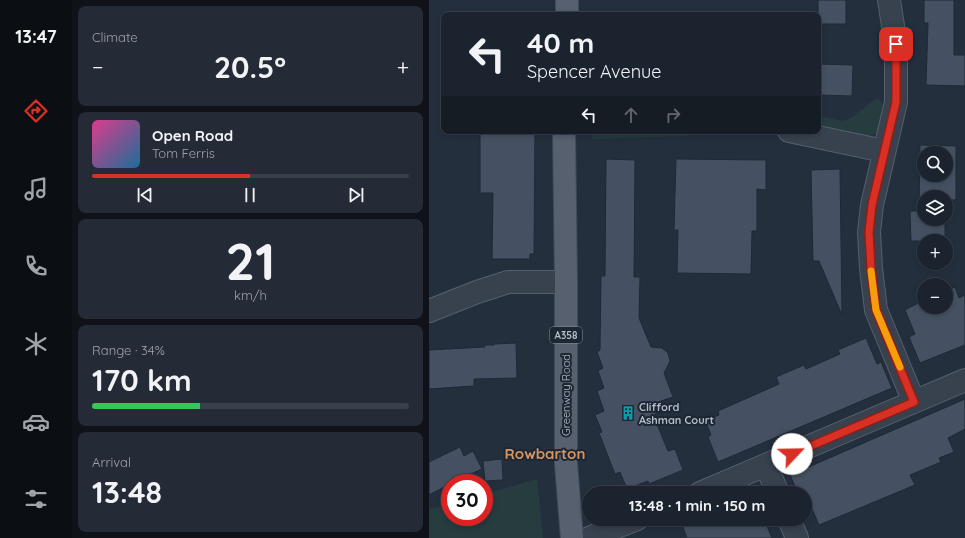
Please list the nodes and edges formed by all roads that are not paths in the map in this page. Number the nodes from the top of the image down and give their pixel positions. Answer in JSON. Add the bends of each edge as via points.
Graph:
{"nodes":[{"id":1,"x":567,"y":0,"type":"edge"},
{"id":2,"x":889,"y":0,"type":"edge"},
{"id":3,"x":567,"y":12,"type":"edge"},
{"id":4,"x":564,"y":134,"type":"edge"},
{"id":5,"x":803,"y":134,"type":"edge"},
{"id":6,"x":885,"y":151,"type":"junction"},
{"id":7,"x":566,"y":282,"type":"junction"},
{"id":8,"x":429,"y":311,"type":"edge"},
{"id":9,"x":965,"y":380,"type":"edge"},
{"id":10,"x":914,"y":402,"type":"junction"},
{"id":11,"x":766,"y":466,"type":"junction"},
{"id":12,"x":717,"y":486,"type":"edge"},
{"id":13,"x":774,"y":486,"type":"edge"},
{"id":14,"x":619,"y":526,"type":"edge"},
{"id":15,"x":792,"y":526,"type":"edge"},
{"id":16,"x":572,"y":538,"type":"edge"},
{"id":17,"x":589,"y":538,"type":"edge"},
{"id":18,"x":797,"y":538,"type":"edge"}],
"edges":[{"from":1,"to":3,"type":"main road"},
{"from":2,"to":6,"type":"street","via":[[896,44],[896,102]]},
{"from":4,"to":7,"type":"main road","name":"Greenway Road","number":"A358"},
{"from":5,"to":6,"type":"street"},
{"from":6,"to":10,"type":"street","via":[[872,205],[869,232],[872,280],[876,310]]},
{"from":7,"to":8,"type":"street","via":[[508,282]]},
{"from":7,"to":16,"type":"main road","name":"Greenway Road","number":"A358","via":[[565,464]]},
{"from":9,"to":10,"type":"street"},
{"from":10,"to":11,"type":"street"},
{"from":11,"to":12,"type":"street"},
{"from":11,"to":13,"type":"street"},
{"from":14,"to":17,"type":"street"},
{"from":15,"to":18,"type":"street"}]}
